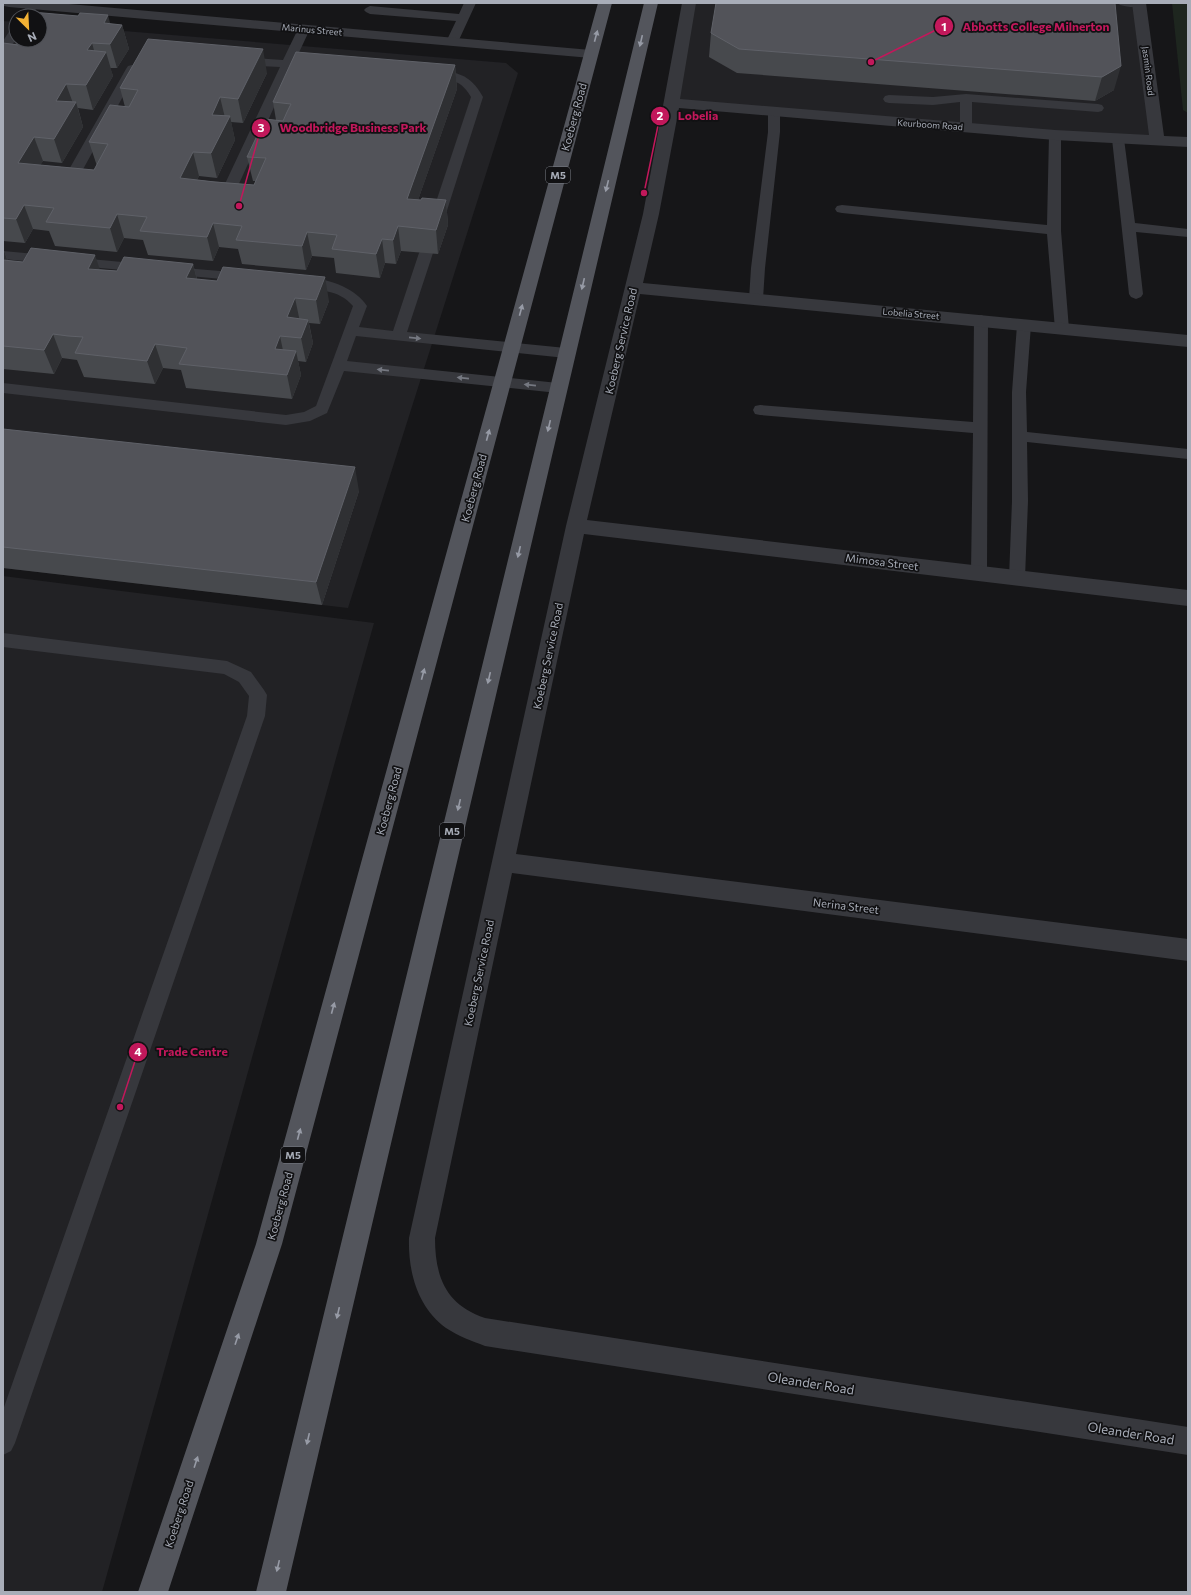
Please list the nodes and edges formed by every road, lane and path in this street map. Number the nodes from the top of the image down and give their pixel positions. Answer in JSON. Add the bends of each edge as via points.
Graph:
{"nodes":[{"id":1,"x":9,"y":3,"type":"edge"},
{"id":2,"x":470,"y":3,"type":"edge"},
{"id":3,"x":605,"y":3,"type":"edge"},
{"id":4,"x":650,"y":3,"type":"edge"},
{"id":5,"x":689,"y":3,"type":"edge"},
{"id":6,"x":1134,"y":3,"type":"edge"},
{"id":7,"x":31,"y":8,"type":"edge"},
{"id":8,"x":48,"y":9,"type":"edge"},
{"id":9,"x":370,"y":10,"type":"dead end"},
{"id":10,"x":463,"y":18,"type":"junction"},
{"id":11,"x":304,"y":29,"type":"junction"},
{"id":12,"x":452,"y":42,"type":"junction"},
{"id":13,"x":591,"y":54,"type":"junction"},
{"id":14,"x":144,"y":60,"type":"edge"},
{"id":15,"x":225,"y":60,"type":"edge"},
{"id":16,"x":288,"y":64,"type":"junction"},
{"id":17,"x":327,"y":67,"type":"edge"},
{"id":18,"x":420,"y":73,"type":"edge"},
{"id":19,"x":966,"y":98,"type":"junction"},
{"id":20,"x":889,"y":99,"type":"dead end"},
{"id":21,"x":672,"y":103,"type":"junction"},
{"id":22,"x":1098,"y":108,"type":"edge"},
{"id":23,"x":774,"y":112,"type":"junction"},
{"id":24,"x":966,"y":128,"type":"junction"},
{"id":25,"x":1055,"y":135,"type":"junction"},
{"id":26,"x":1118,"y":138,"type":"junction"},
{"id":27,"x":1157,"y":139,"type":"junction"},
{"id":28,"x":1188,"y":142,"type":"edge"},
{"id":29,"x":74,"y":173,"type":"edge"},
{"id":30,"x":230,"y":188,"type":"edge"},
{"id":31,"x":842,"y":209,"type":"dead end"},
{"id":32,"x":436,"y":223,"type":"edge"},
{"id":33,"x":1129,"y":227,"type":"junction"},
{"id":34,"x":1054,"y":230,"type":"junction"},
{"id":35,"x":1188,"y":233,"type":"edge"},
{"id":36,"x":426,"y":253,"type":"edge"},
{"id":37,"x":3,"y":255,"type":"edge"},
{"id":38,"x":254,"y":278,"type":"edge"},
{"id":39,"x":293,"y":282,"type":"edge"},
{"id":40,"x":633,"y":288,"type":"junction"},
{"id":41,"x":1136,"y":294,"type":"dead end"},
{"id":42,"x":756,"y":299,"type":"junction"},
{"id":43,"x":980,"y":320,"type":"junction"},
{"id":44,"x":1024,"y":325,"type":"junction"},
{"id":45,"x":1062,"y":329,"type":"junction"},
{"id":46,"x":350,"y":332,"type":"junction"},
{"id":47,"x":398,"y":336,"type":"junction"},
{"id":48,"x":1188,"y":341,"type":"edge"},
{"id":49,"x":511,"y":347,"type":"junction"},
{"id":50,"x":566,"y":353,"type":"junction"},
{"id":51,"x":338,"y":365,"type":"junction"},
{"id":52,"x":502,"y":382,"type":"junction"},
{"id":53,"x":3,"y":388,"type":"edge"},
{"id":54,"x":558,"y":388,"type":"junction"},
{"id":55,"x":760,"y":410,"type":"dead end"},
{"id":56,"x":981,"y":428,"type":"junction"},
{"id":57,"x":1018,"y":436,"type":"junction"},
{"id":58,"x":1188,"y":454,"type":"edge"},
{"id":59,"x":576,"y":526,"type":"junction"},
{"id":60,"x":979,"y":573,"type":"junction"},
{"id":61,"x":1017,"y":578,"type":"junction"},
{"id":62,"x":1188,"y":598,"type":"edge"},
{"id":63,"x":3,"y":640,"type":"edge"},
{"id":64,"x":504,"y":862,"type":"junction"},
{"id":65,"x":1188,"y":950,"type":"edge"},
{"id":66,"x":442,"y":1306,"type":"joint"},
{"id":67,"x":1188,"y":1441,"type":"edge"},
{"id":68,"x":3,"y":1443,"type":"edge"},
{"id":69,"x":153,"y":1592,"type":"edge"},
{"id":70,"x":271,"y":1592,"type":"edge"}],
"edges":[{"from":1,"to":7,"type":"street","name":"Marinus Street"},
{"from":2,"to":10,"type":"lane"},
{"from":13,"to":3,"type":"main road","name":"Koeberg Road","number":"M5","one_way":true},
{"from":4,"to":50,"type":"main road","number":"M5","one_way":true},
{"from":5,"to":21,"type":"street","name":"Koeberg Service Road"},
{"from":6,"to":27,"type":"street","name":"Jasmin Road"},
{"from":8,"to":11,"type":"street","name":"Marinus Street"},
{"from":9,"to":10,"type":"lane"},
{"from":10,"to":12,"type":"lane"},
{"from":11,"to":12,"type":"street","name":"Marinus Street"},
{"from":11,"to":16,"type":"lane"},
{"from":12,"to":13,"type":"street","name":"Marinus Street"},
{"from":49,"to":13,"type":"main road","name":"Koeberg Road","number":"M5","one_way":true},
{"from":14,"to":29,"type":"lane","via":[[132,68]]},
{"from":15,"to":16,"type":"lane"},
{"from":16,"to":17,"type":"lane"},
{"from":16,"to":30,"type":"lane"},
{"from":18,"to":32,"type":"lane","via":[[452,74],[465,80],[477,97]]},
{"from":19,"to":20,"type":"lane","via":[[933,101]]},
{"from":19,"to":22,"type":"lane"},
{"from":19,"to":24,"type":"lane"},
{"from":21,"to":23,"type":"street","name":"Keurboom Road"},
{"from":21,"to":40,"type":"street","name":"Koeberg Service Road"},
{"from":23,"to":24,"type":"street","name":"Keurboom Road"},
{"from":23,"to":42,"type":"lane"},
{"from":24,"to":25,"type":"street","name":"Keurboom Road"},
{"from":25,"to":26,"type":"street","name":"Keurboom Road"},
{"from":25,"to":34,"type":"lane"},
{"from":26,"to":27,"type":"street","name":"Keurboom Road"},
{"from":26,"to":33,"type":"lane"},
{"from":27,"to":28,"type":"street","name":"Keurboom Road"},
{"from":31,"to":34,"type":"lane"},
{"from":33,"to":35,"type":"lane"},
{"from":33,"to":41,"type":"lane"},
{"from":34,"to":45,"type":"lane"},
{"from":36,"to":47,"type":"lane"},
{"from":37,"to":38,"type":"lane"},
{"from":39,"to":46,"type":"lane","via":[[324,285],[342,290],[355,298],[360,306]]},
{"from":40,"to":42,"type":"street","name":"Lobelia Street"},
{"from":40,"to":59,"type":"street","name":"Koeberg Service Road"},
{"from":42,"to":43,"type":"street","name":"Lobelia Street"},
{"from":43,"to":44,"type":"street","name":"Lobelia Street"},
{"from":43,"to":56,"type":"lane"},
{"from":44,"to":45,"type":"street","name":"Lobelia Street"},
{"from":44,"to":57,"type":"lane"},
{"from":45,"to":48,"type":"street","name":"Lobelia Street"},
{"from":46,"to":47,"type":"lane"},
{"from":46,"to":51,"type":"lane"},
{"from":47,"to":49,"type":"lane","one_way":true},
{"from":49,"to":50,"type":"lane"},
{"from":49,"to":52,"type":"main road","name":"Koeberg Road","number":"M5"},
{"from":50,"to":54,"type":"main road","number":"M5"},
{"from":52,"to":51,"type":"lane","one_way":true},
{"from":51,"to":53,"type":"lane","via":[[322,409],[304,418],[286,420]]},
{"from":54,"to":52,"type":"lane","one_way":true},
{"from":69,"to":52,"type":"main road","name":"Koeberg Road","number":"M5","one_way":true,"via":[[270,1244]]},
{"from":54,"to":70,"type":"main road","number":"M5","one_way":true},
{"from":55,"to":56,"type":"lane"},
{"from":56,"to":60,"type":"lane"},
{"from":57,"to":58,"type":"lane"},
{"from":57,"to":61,"type":"lane","via":[[1020,500]]},
{"from":59,"to":60,"type":"street","name":"Mimosa Street"},
{"from":59,"to":64,"type":"street","name":"Koeberg Service Road"},
{"from":60,"to":61,"type":"street","name":"Mimosa Street"},
{"from":61,"to":62,"type":"street","name":"Mimosa Street"},
{"from":63,"to":68,"type":"lane","via":[[226,668],[245,677],[258,694],[256,716]]},
{"from":64,"to":65,"type":"street","name":"Nerina Street"},
{"from":64,"to":66,"type":"street","name":"Koeberg Service Road","via":[[422,1238],[421,1259],[426,1279]]},
{"from":66,"to":67,"type":"street","name":"Oleander Road","via":[[456,1320],[484,1332]]}]}
